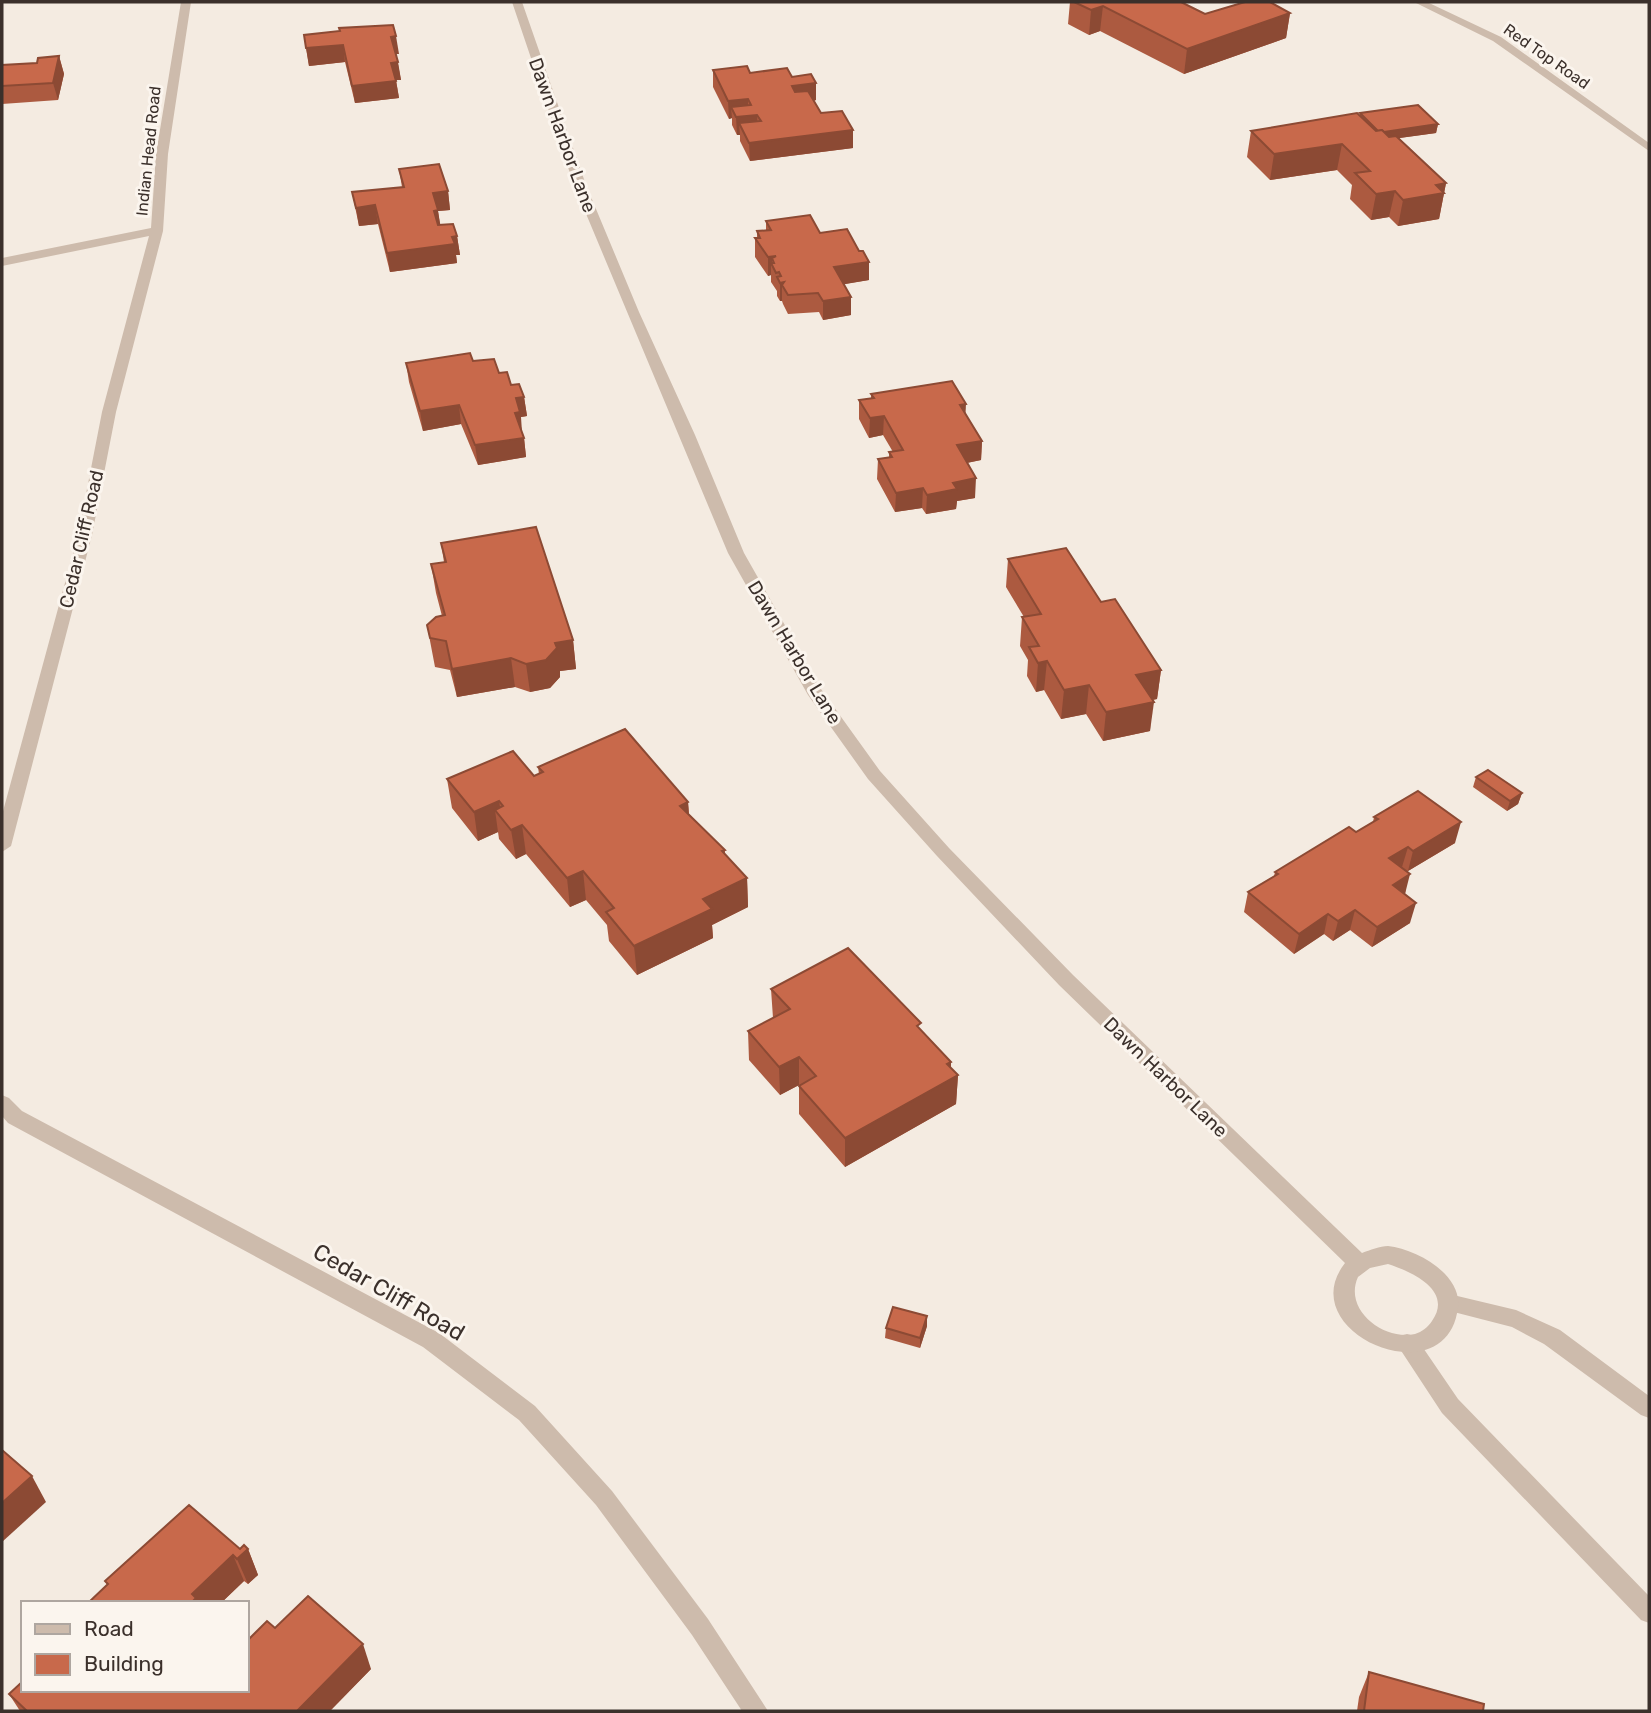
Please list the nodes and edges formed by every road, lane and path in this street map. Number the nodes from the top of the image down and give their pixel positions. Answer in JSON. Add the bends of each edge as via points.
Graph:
{"nodes":[{"id":1,"x":186,"y":2,"type":"edge"},
{"id":2,"x":517,"y":2,"type":"edge"},
{"id":3,"x":1419,"y":2,"type":"edge"},
{"id":4,"x":1649,"y":148,"type":"edge"},
{"id":5,"x":157,"y":231,"type":"junction"},
{"id":6,"x":2,"y":262,"type":"edge"},
{"id":7,"x":2,"y":846,"type":"edge"},
{"id":8,"x":2,"y":1103,"type":"edge"},
{"id":9,"x":1359,"y":1263,"type":"junction"},
{"id":10,"x":1449,"y":1303,"type":"junction"},
{"id":11,"x":1407,"y":1343,"type":"junction"},
{"id":12,"x":1649,"y":1408,"type":"edge"},
{"id":13,"x":1649,"y":1612,"type":"edge"},
{"id":14,"x":756,"y":1711,"type":"edge"}],
"edges":[{"from":1,"to":5,"type":"street","name":"Indian Head Road","via":[[162,154]]},
{"from":2,"to":9,"type":"street","name":"Dawn Harbor Lane","via":[[580,185],[632,313],[736,553],[814,691],[874,775],[943,852],[1066,980]]},
{"from":3,"to":4,"type":"street","name":"Red Top Road","via":[[1497,39]]},
{"from":5,"to":6,"type":"street","name":"Indian Head Road"},
{"from":5,"to":7,"type":"street","name":"Cedar Cliff Road","via":[[109,412],[85,535]]},
{"from":8,"to":14,"type":"street","name":"Cedar Cliff Road","via":[[15,1117],[431,1340],[527,1413],[604,1498]]},
{"from":9,"to":10,"type":"street","via":[[1388,1255],[1422,1265],[1445,1289]]},
{"from":9,"to":11,"type":"street","via":[[1344,1286],[1351,1315],[1378,1338]]},
{"from":10,"to":11,"type":"street","via":[[1442,1330],[1430,1339]]},
{"from":10,"to":12,"type":"street","via":[[1516,1319],[1552,1337]]},
{"from":11,"to":13,"type":"street","via":[[1450,1406]]}]}
